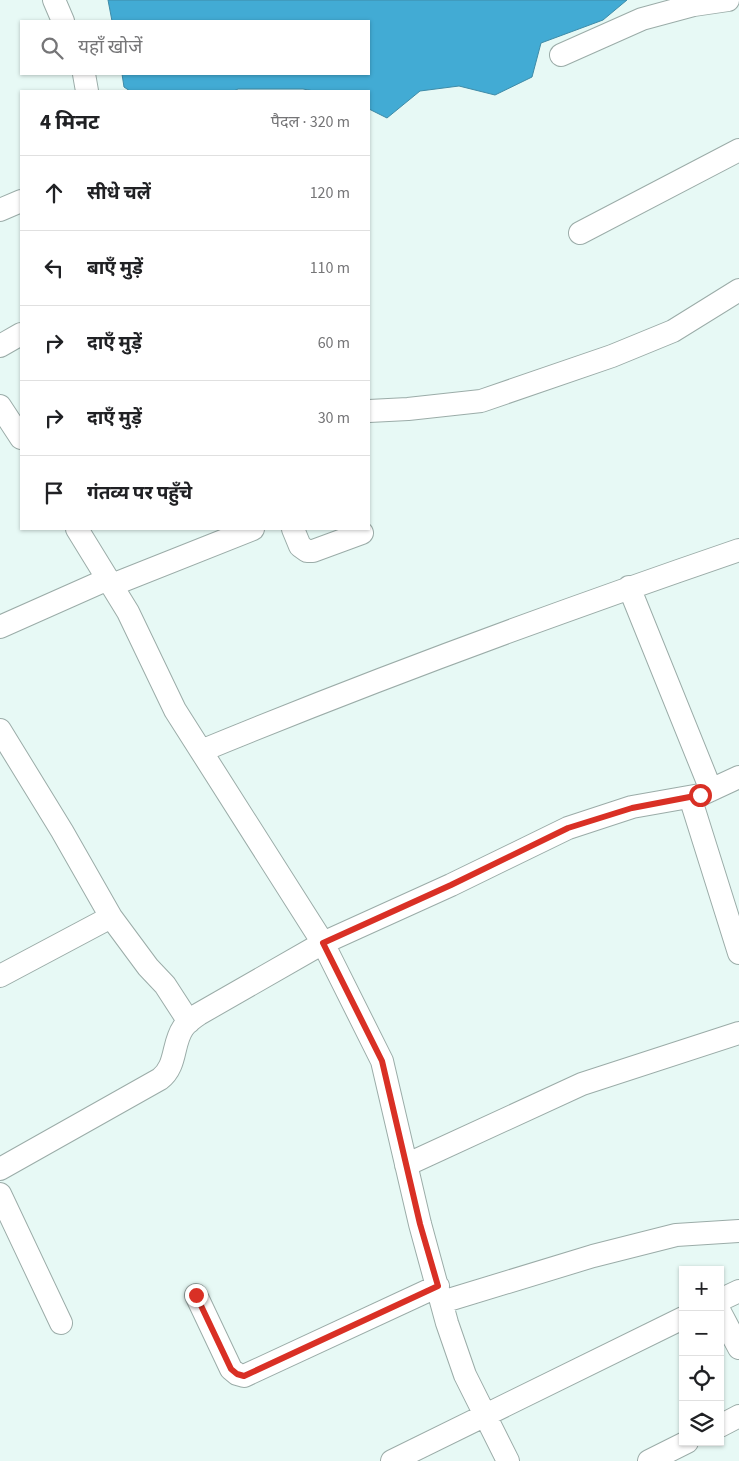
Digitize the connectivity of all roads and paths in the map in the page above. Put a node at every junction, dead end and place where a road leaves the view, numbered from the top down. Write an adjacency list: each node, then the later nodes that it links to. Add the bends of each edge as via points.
1 (54, 0): 3 (street)
2 (728, 0): 4 (street, via 642,19)
3 (63, 20)
4 (562, 55)
5 (84, 75): 6 (street)
6 (87, 90)
7 (739, 150): 10 (street)
8 (20, 201): 9 (street)
9 (0, 210)
10 (580, 233)
11 (739, 290): 15 (street, via 674,331 481,401)
12 (20, 335): 13 (street)
13 (0, 346)
14 (0, 406): 16 (street)
15 (370, 411)
16 (20, 436)
17 (78, 530): 22 (street)
18 (250, 530): 22 (street)
19 (293, 530): 20 (street, via 300,546 307,551)
20 (362, 532)
21 (739, 550): 23 (street)
22 (110, 582): 24 (street); 26 (street, via 175,710)
23 (629, 587): 26 (street, via 322,701); 28 (street)
24 (0, 627)
25 (0, 730): 30 (street)
26 (200, 751): 31 (street)
27 (739, 778): 28 (street)
28 (711, 790): 29 (street)
29 (690, 797): 31 (street, via 632,808 568,828); 32 (street)
30 (111, 917): 33 (street); 34 (street, via 165,985)
31 (323, 943): 34 (street); 36 (street, via 382,1061)
32 (739, 952)
33 (0, 976)
34 (189, 1022): 37 (street, via 182,1029 166,1075)
35 (739, 1033): 36 (street, via 582,1084)
36 (406, 1165): 41 (street)
37 (0, 1169)
38 (0, 1194): 46 (street)
39 (739, 1231): 41 (street, via 666,1238)
40 (739, 1291): 43 (street)
41 (440, 1294): 42 (street, via 244,1376 231,1369); 48 (street, via 465,1375)
42 (196, 1295)
43 (724, 1298)
44 (679, 1320): 48 (street)
45 (724, 1320): 47 (street)
46 (61, 1323)
47 (739, 1348)
48 (485, 1416): 52 (street); 53 (street)
49 (739, 1416): 50 (street)
50 (724, 1424)
51 (679, 1446): 54 (street)
52 (392, 1461)
53 (508, 1461)
54 (649, 1461)

